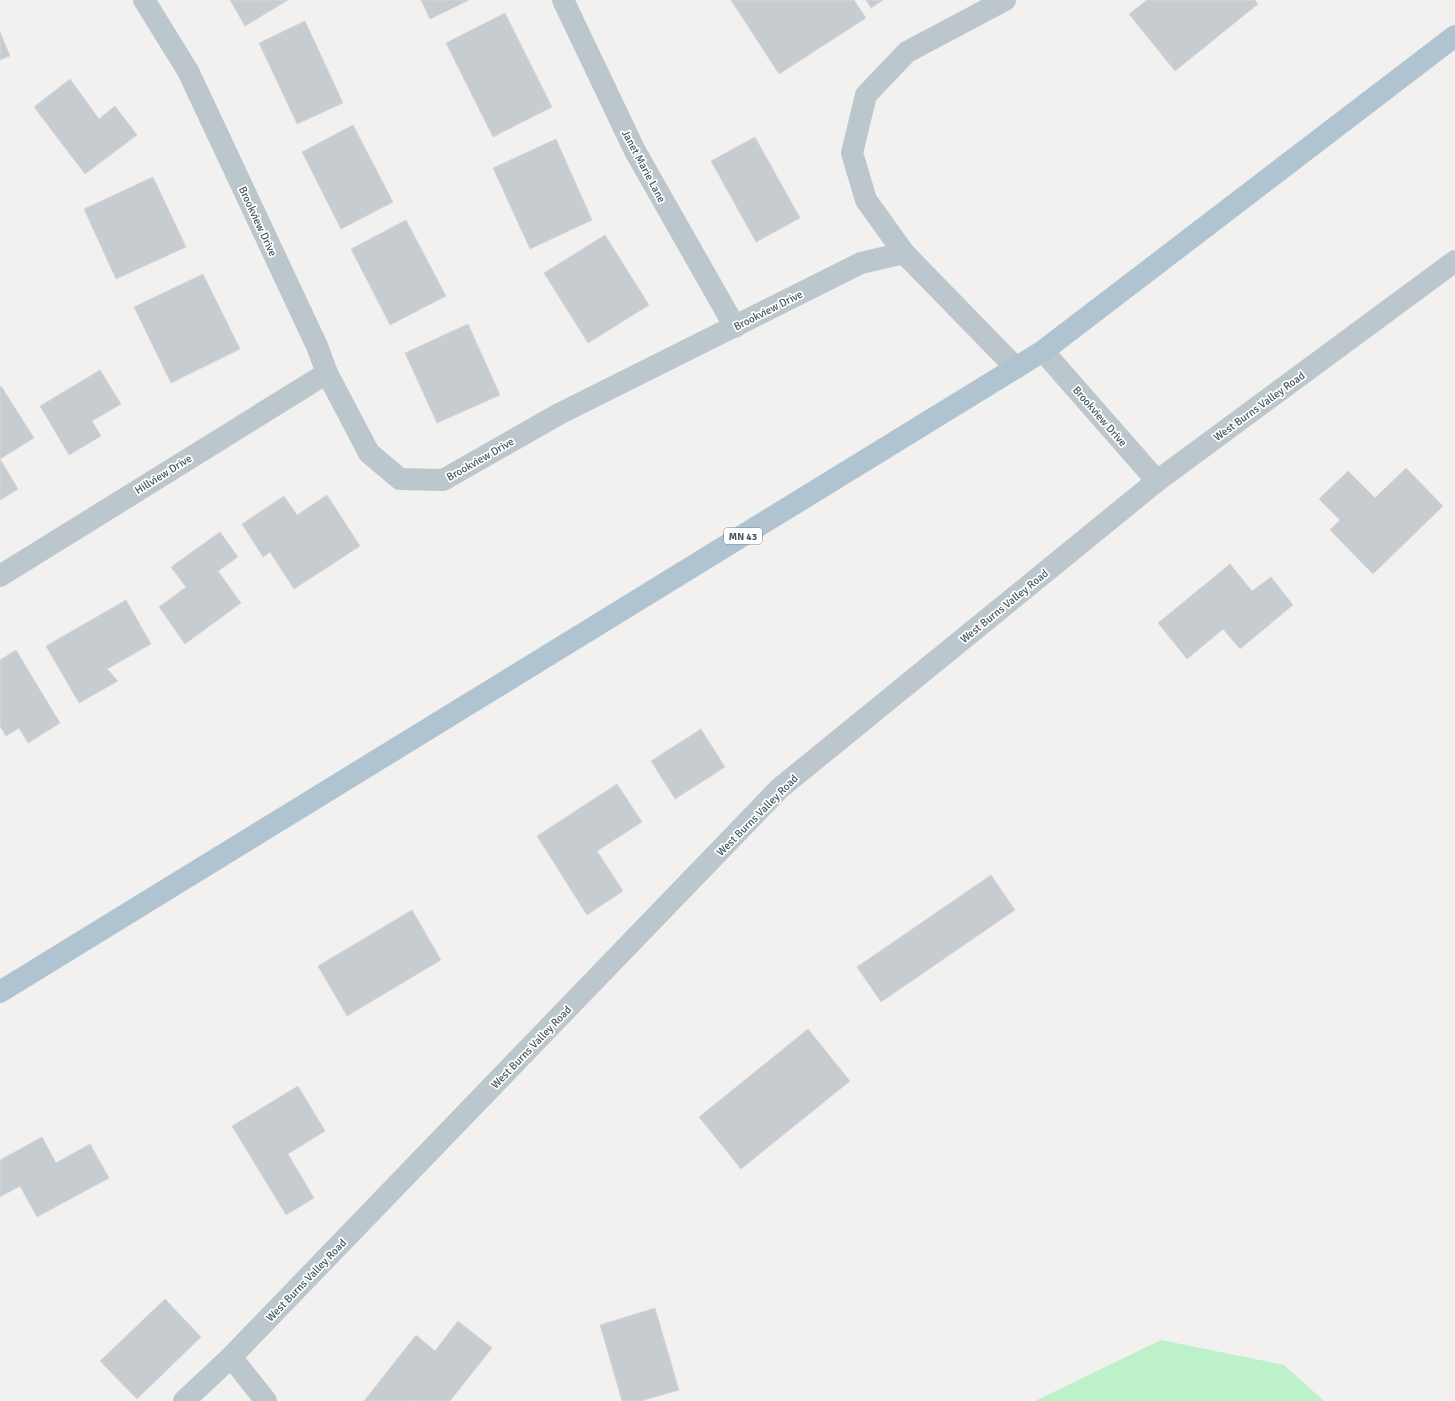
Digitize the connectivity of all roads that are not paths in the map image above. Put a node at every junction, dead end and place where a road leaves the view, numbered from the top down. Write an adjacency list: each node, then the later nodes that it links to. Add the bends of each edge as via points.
1 (144, 0): 10 (street, Brookview Drive, via 188,71 317,346)
2 (563, 0): 7 (street, Janet Marie Lane, via 635,151)
3 (1005, 0): 5 (street, via 907,52 866,96 852,153 866,200)
4 (1455, 36): 8 (main road, MN 43)
5 (904, 253): 7 (street, Brookview Drive, via 861,263); 9 (street)
6 (1455, 261): 11 (street, West Burns Valley Road)
7 (735, 327): 10 (street, Brookview Drive, via 559,414 443,480 400,479 369,453)
8 (1044, 351): 9 (main road, MN 43); 11 (street, Brookview Drive)
9 (1016, 368): 13 (main road, MN 43)
10 (327, 373): 12 (street, Hillview Drive)
11 (1157, 481): 14 (street, West Burns Valley Road, via 780,788)
12 (0, 576)
13 (0, 992)
14 (231, 1357): 15 (street, West Burns Valley Road); 16 (street)
15 (184, 1401)
16 (266, 1401)

